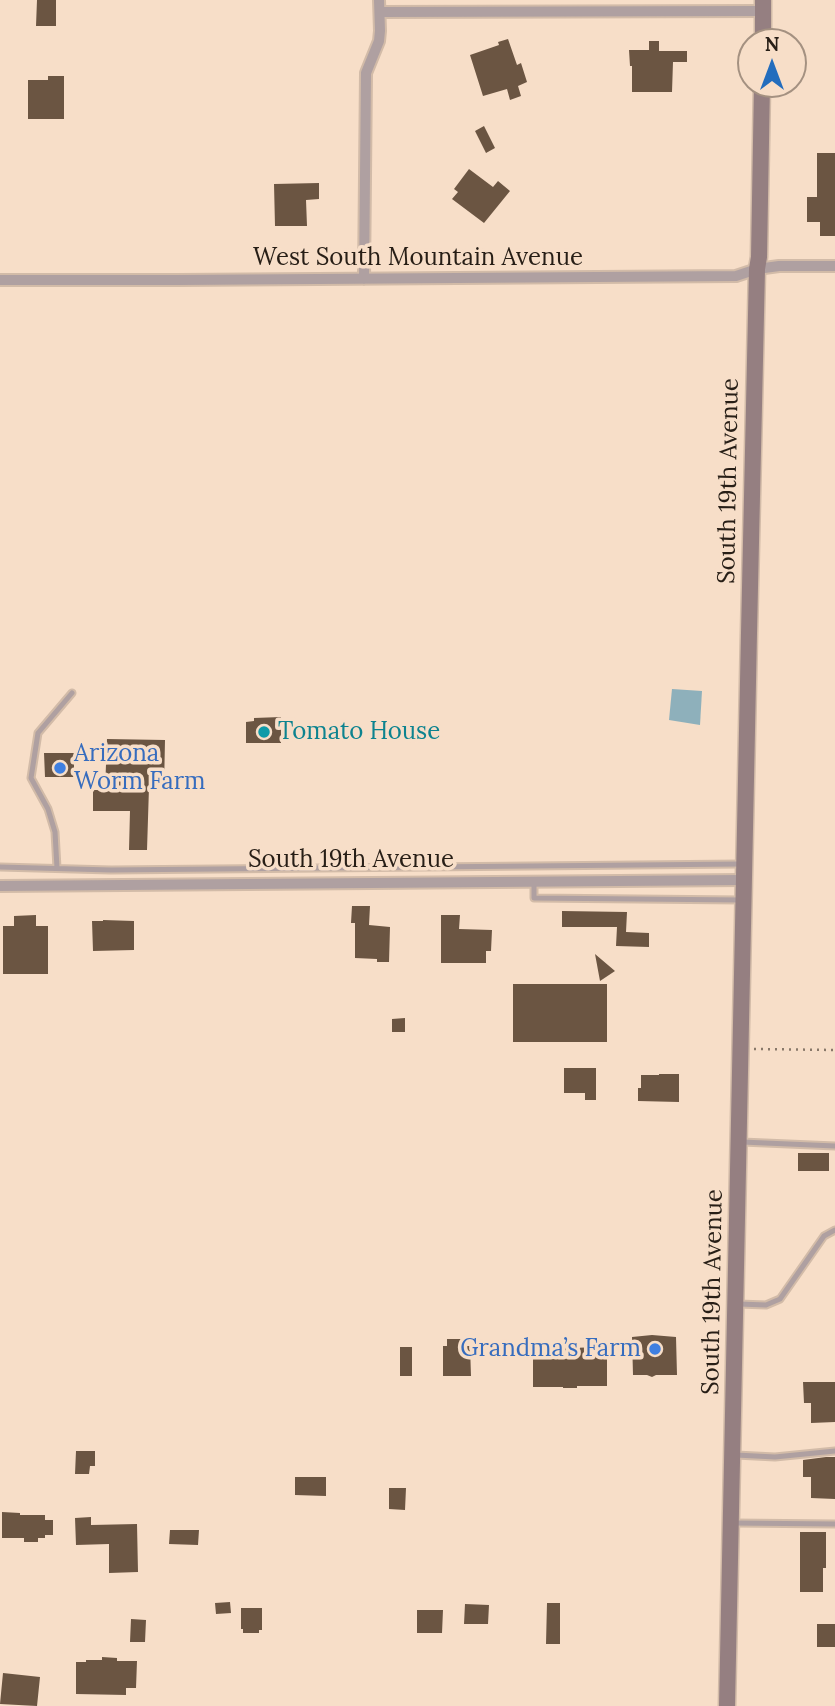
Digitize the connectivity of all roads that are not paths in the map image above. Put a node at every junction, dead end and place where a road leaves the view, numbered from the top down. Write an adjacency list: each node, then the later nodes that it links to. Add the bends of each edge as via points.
1 (379, 6): 2 (street); 7 (street, via 379,41 366,73)
2 (763, 6): 3 (main road)
3 (763, 28)
4 (762, 98): 6 (main road, South 19th Avenue)
5 (835, 266): 6 (street, West South Mountain Avenue)
6 (757, 269): 7 (street, West South Mountain Avenue, via 736,276); 12 (main road, South 19th Avenue)
7 (364, 279): 8 (street, West South Mountain Avenue)
8 (0, 280)
9 (72, 693): 11 (lane, via 38,733 31,778 55,832)
10 (0, 867): 11 (lane)
11 (57, 868): 12 (lane)
12 (744, 872): 13 (street, South 19th Avenue); 15 (main road, South 19th Avenue)
13 (534, 881): 14 (street, South 19th Avenue); 15 (lane, via 534,898)
14 (0, 886)
15 (743, 900): 16 (main road, South 19th Avenue)
16 (739, 1141): 17 (lane); 19 (main road, South 19th Avenue)
17 (835, 1146)
18 (835, 1230): 19 (lane, via 824,1236 780,1298 766,1305)
19 (735, 1304): 21 (main road, South 19th Avenue)
20 (835, 1451): 21 (lane, via 775,1457)
21 (733, 1455): 22 (main road, South 19th Avenue)
22 (731, 1523): 23 (lane); 24 (main road, South 19th Avenue)
23 (835, 1524)
24 (727, 1706)

